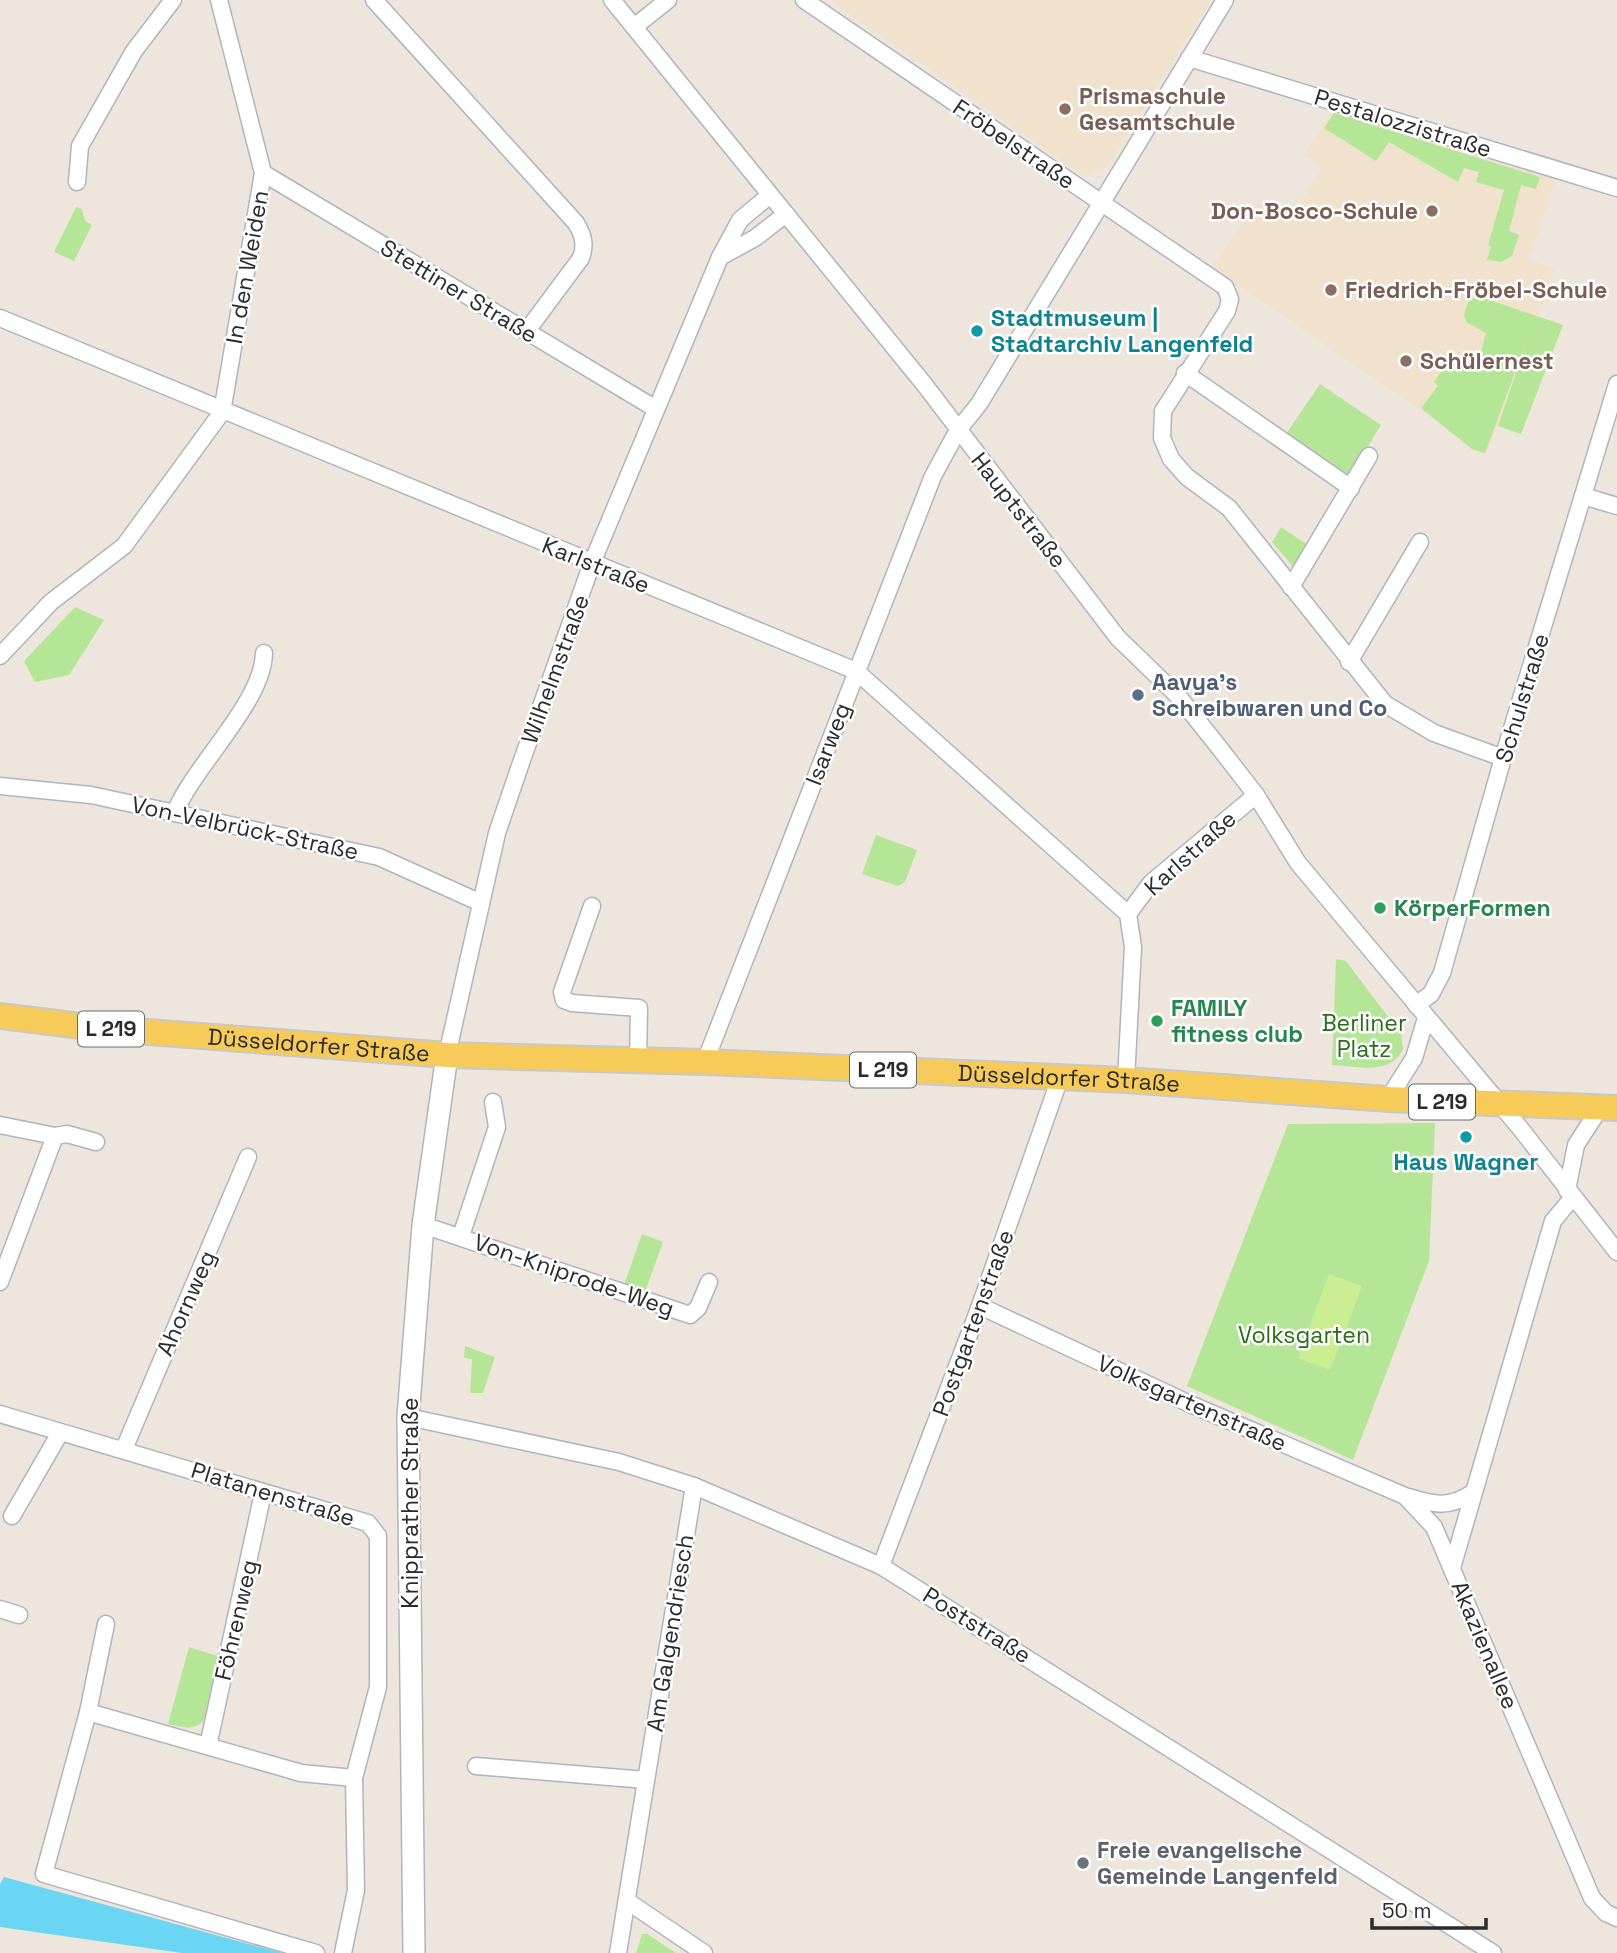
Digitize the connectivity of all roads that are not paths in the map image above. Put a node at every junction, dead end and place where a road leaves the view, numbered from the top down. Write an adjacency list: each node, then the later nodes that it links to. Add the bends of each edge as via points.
1 (173, 0): 11 (street, via 134,51 80,146)
2 (219, 0): 10 (street, In den Weiden)
3 (374, 0): 18 (street, via 582,234 585,248 581,258)
4 (612, 0): 8 (street, Hauptstraße)
5 (667, 0): 8 (street)
6 (804, 0): 14 (street, Fröbelstraße)
7 (1225, 0): 9 (street, Isarweg)
8 (634, 27): 13 (street, Hauptstraße)
9 (1189, 58): 12 (street, Pestalozzistraße); 14 (street, Isarweg)
10 (263, 173): 18 (street, Stettiner Straße); 22 (street, In den Weiden)
11 (77, 182)
12 (1617, 188)
13 (770, 195): 15 (street, Hauptstraße); 16 (street, Wilhelmstraße, via 740,220)
14 (1101, 203): 19 (street, Fröbelstraße, via 1225,287 1230,299 1227,311); 23 (street, Isarweg, via 979,404)
15 (786, 215): 16 (street); 23 (street, Hauptstraße)
16 (720, 257): 21 (street, Wilhelmstraße)
17 (0, 318): 22 (street, Karlstraße)
18 (526, 331): 21 (street, Stettiner Straße)
19 (1185, 373): 25 (street); 30 (street, via 1163,411 1166,449 1187,477 1223,500)
20 (1617, 384): 26 (street, Schulstraße)
21 (656, 409): 29 (street, Wilhelmstraße)
22 (222, 412): 29 (street, Karlstraße); 32 (street, via 124,545 51,602)
23 (958, 430): 34 (street, Isarweg, via 933,476); 37 (street, Hauptstraße, via 1118,638 1178,696)
24 (1369, 456): 25 (street)
25 (1350, 488): 30 (street)
26 (1583, 496): 27 (street); 35 (street, Schulstraße)
27 (1617, 506)
28 (1420, 542): 33 (street)
29 (592, 563): 34 (street, Karlstraße); 39 (street, Wilhelmstraße, via 497,833)
30 (1291, 587): 33 (street)
31 (264, 653): 38 (street, via 264,673 187,786)
32 (1, 654)
33 (1349, 662): 35 (street, via 1395,712 1434,733)
34 (856, 671): 41 (street, Karlstraße); 46 (street, Isarweg)
35 (1503, 758): 42 (street, Schulstraße, via 1442,973)
36 (0, 786): 38 (street, Von-Velbrück-Straße, via 91,795)
37 (1256, 795): 41 (street, Karlstraße, via 1151,883); 42 (street, Hauptstraße, via 1298,863)
38 (175, 812): 39 (street, Von-Velbrück-Straße, via 379,857)
39 (481, 903): 44 (street, Wilhelmstraße)
40 (592, 906): 45 (street, via 562,992 564,1000 639,1008)
41 (1128, 914): 48 (street, Karlstraße, via 1133,947)
42 (1421, 1012): 49 (street, via 1414,1058); 51 (street, Hauptstraße)
43 (0, 1016): 44 (main road, Düsseldorfer Straße / L 219, via 97,1028)
44 (447, 1055): 45 (main road, Düsseldorfer Straße / L 219); 58 (main road, Knipprather Straße)
45 (638, 1060): 46 (main road, Düsseldorfer Straße / L 219)
46 (705, 1062): 47 (main road, Düsseldorfer Straße / L 219)
47 (1060, 1078): 48 (main road, Düsseldorfer Straße / L 219); 63 (street, Postgartenstraße)
48 (1126, 1080): 49 (main road, Düsseldorfer Straße / L 219)
49 (1388, 1099): 51 (main road, Düsseldorfer Straße / L 219)
50 (493, 1102): 59 (street, Von-Kniprode-Weg, via 497,1127)
51 (1497, 1103): 52 (main road, L 219); 57 (street, Hauptstraße)
52 (1609, 1108): 57 (street, via 1576,1145)
53 (0, 1125): 54 (street)
54 (55, 1136): 55 (street, via 67,1134); 61 (street)
55 (96, 1142)
56 (248, 1157): 67 (street, Ahornweg)
57 (1570, 1194): 60 (street, Hauptstraße); 70 (street, Akazienallee, via 1553,1221)
58 (422, 1225): 59 (street, Von-Kniprode-Weg); 65 (main road, Knipprather Straße)
59 (461, 1236): 62 (street, Von-Kniprode-Weg, via 690,1315)
60 (1617, 1252)
61 (0, 1282)
62 (709, 1282)
63 (980, 1306): 71 (street, Volksgartenstraße, via 1190,1405); 73 (street, Postgartenstraße)
64 (0, 1414): 66 (street, Platanenstraße)
65 (408, 1417): 68 (street, Poststraße, via 619,1462); 87 (main road, Knipprather Straße)
66 (60, 1433): 67 (street, Platanenstraße); 72 (street)
67 (124, 1449): 69 (street, Platanenstraße)
68 (694, 1486): 73 (street, Poststraße); 82 (street, Am Galgendriesch)
69 (263, 1493): 79 (street, Föhrenweg); 81 (street, Platanenstraße, via 368,1523 378,1536 378,1687)
70 (1472, 1493): 71 (street, Volksgartenstraße, via 1457,1503 1434,1505); 74 (street, Akazienallee)
71 (1405, 1496): 74 (street, Volksgartenstraße, via 1434,1527)
72 (12, 1516)
73 (881, 1566): 90 (street, Poststraße)
74 (1452, 1568): 84 (street, Akazienallee, via 1592,1898)
75 (0, 1609): 76 (street)
76 (19, 1615)
77 (107, 1623): 78 (street)
78 (88, 1712): 79 (street); 85 (street, via 44,1874)
79 (208, 1746): 81 (street, via 301,1773)
80 (476, 1766): 82 (street)
81 (354, 1778): 86 (street, Platanenstraße, via 356,1890)
82 (646, 1780): 83 (street, Am Galgendriesch)
83 (627, 1901): 88 (street, Am Galgendriesch); 89 (street)
84 (1617, 1918)
85 (316, 1953)
86 (343, 1953)
87 (414, 1953)
88 (618, 1953)
89 (704, 1953)
90 (1493, 1953)

